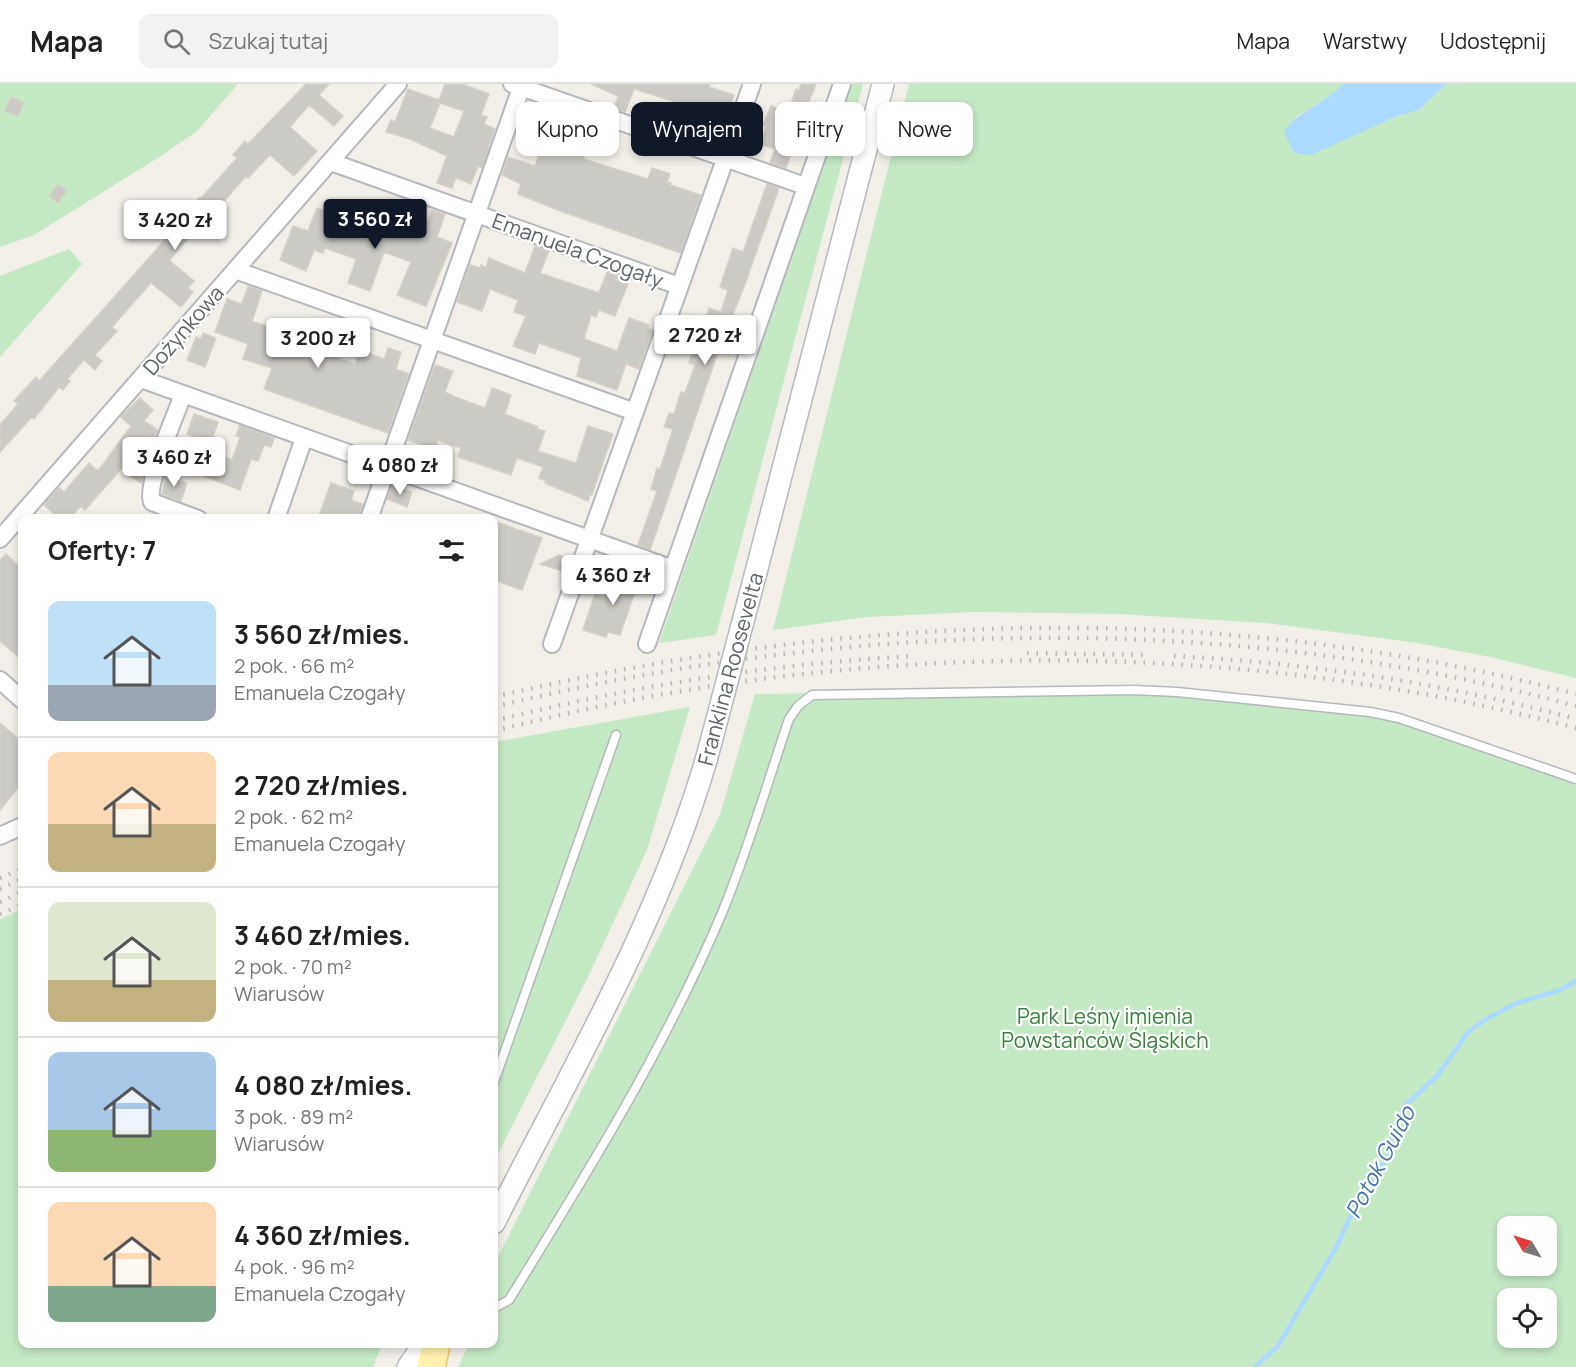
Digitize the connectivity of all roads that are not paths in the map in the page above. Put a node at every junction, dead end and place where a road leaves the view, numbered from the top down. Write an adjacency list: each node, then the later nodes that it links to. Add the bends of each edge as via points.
1 (398, 84): 7 (street, Dożynkowa)
2 (752, 84): 6 (street, Emanuela Czogały)
3 (842, 84): 8 (street)
4 (883, 84): 35 (street, Franklina Roosevelta, bridge, via 696,794 665,879 634,947)
5 (516, 86): 6 (street, Emanuela Czogały); 9 (street, Emanuela Czogały)
6 (725, 158): 8 (street, Emanuela Czogały); 11 (street, Emanuela Czogały)
7 (331, 162): 9 (street, Emanuela Czogały); 10 (street, Dożynkowa)
8 (806, 186): 25 (street)
9 (477, 213): 11 (street, Emanuela Czogały); 12 (street, Emanuela Czogały)
10 (235, 270): 12 (street); 13 (street, Dożynkowa)
11 (680, 286): 15 (street, Emanuela Czogały)
12 (433, 340): 15 (street); 17 (street, Emanuela Czogały)
13 (141, 378): 14 (street); 18 (street, Dożynkowa)
14 (183, 395): 16 (street); 19 (street, via 149,495 152,502)
15 (635, 412): 23 (street, Emanuela Czogały)
16 (304, 438): 17 (street); 20 (street)
17 (387, 468): 21 (street, Emanuela Czogały); 23 (street)
18 (28, 514)
19 (184, 514)
20 (278, 514)
21 (371, 514)
22 (18, 526): 24 (street, Dożynkowa)
23 (590, 538): 25 (street); 26 (street, Emanuela Czogały)
24 (0, 539)
25 (674, 569): 27 (street)
26 (552, 644)
27 (647, 644)
28 (0, 680): 29 (street)
29 (18, 696)
30 (616, 735): 34 (lane)
31 (1576, 779): 36 (lane, via 1399,718 1370,712 1134,690 812,695 789,719 722,913 650,1061 509,1300)
32 (18, 828): 33 (street)
33 (0, 836)
34 (498, 1071)
35 (498, 1215)
36 (498, 1306)
37 (431, 1354): 38 (street)
38 (408, 1367)

